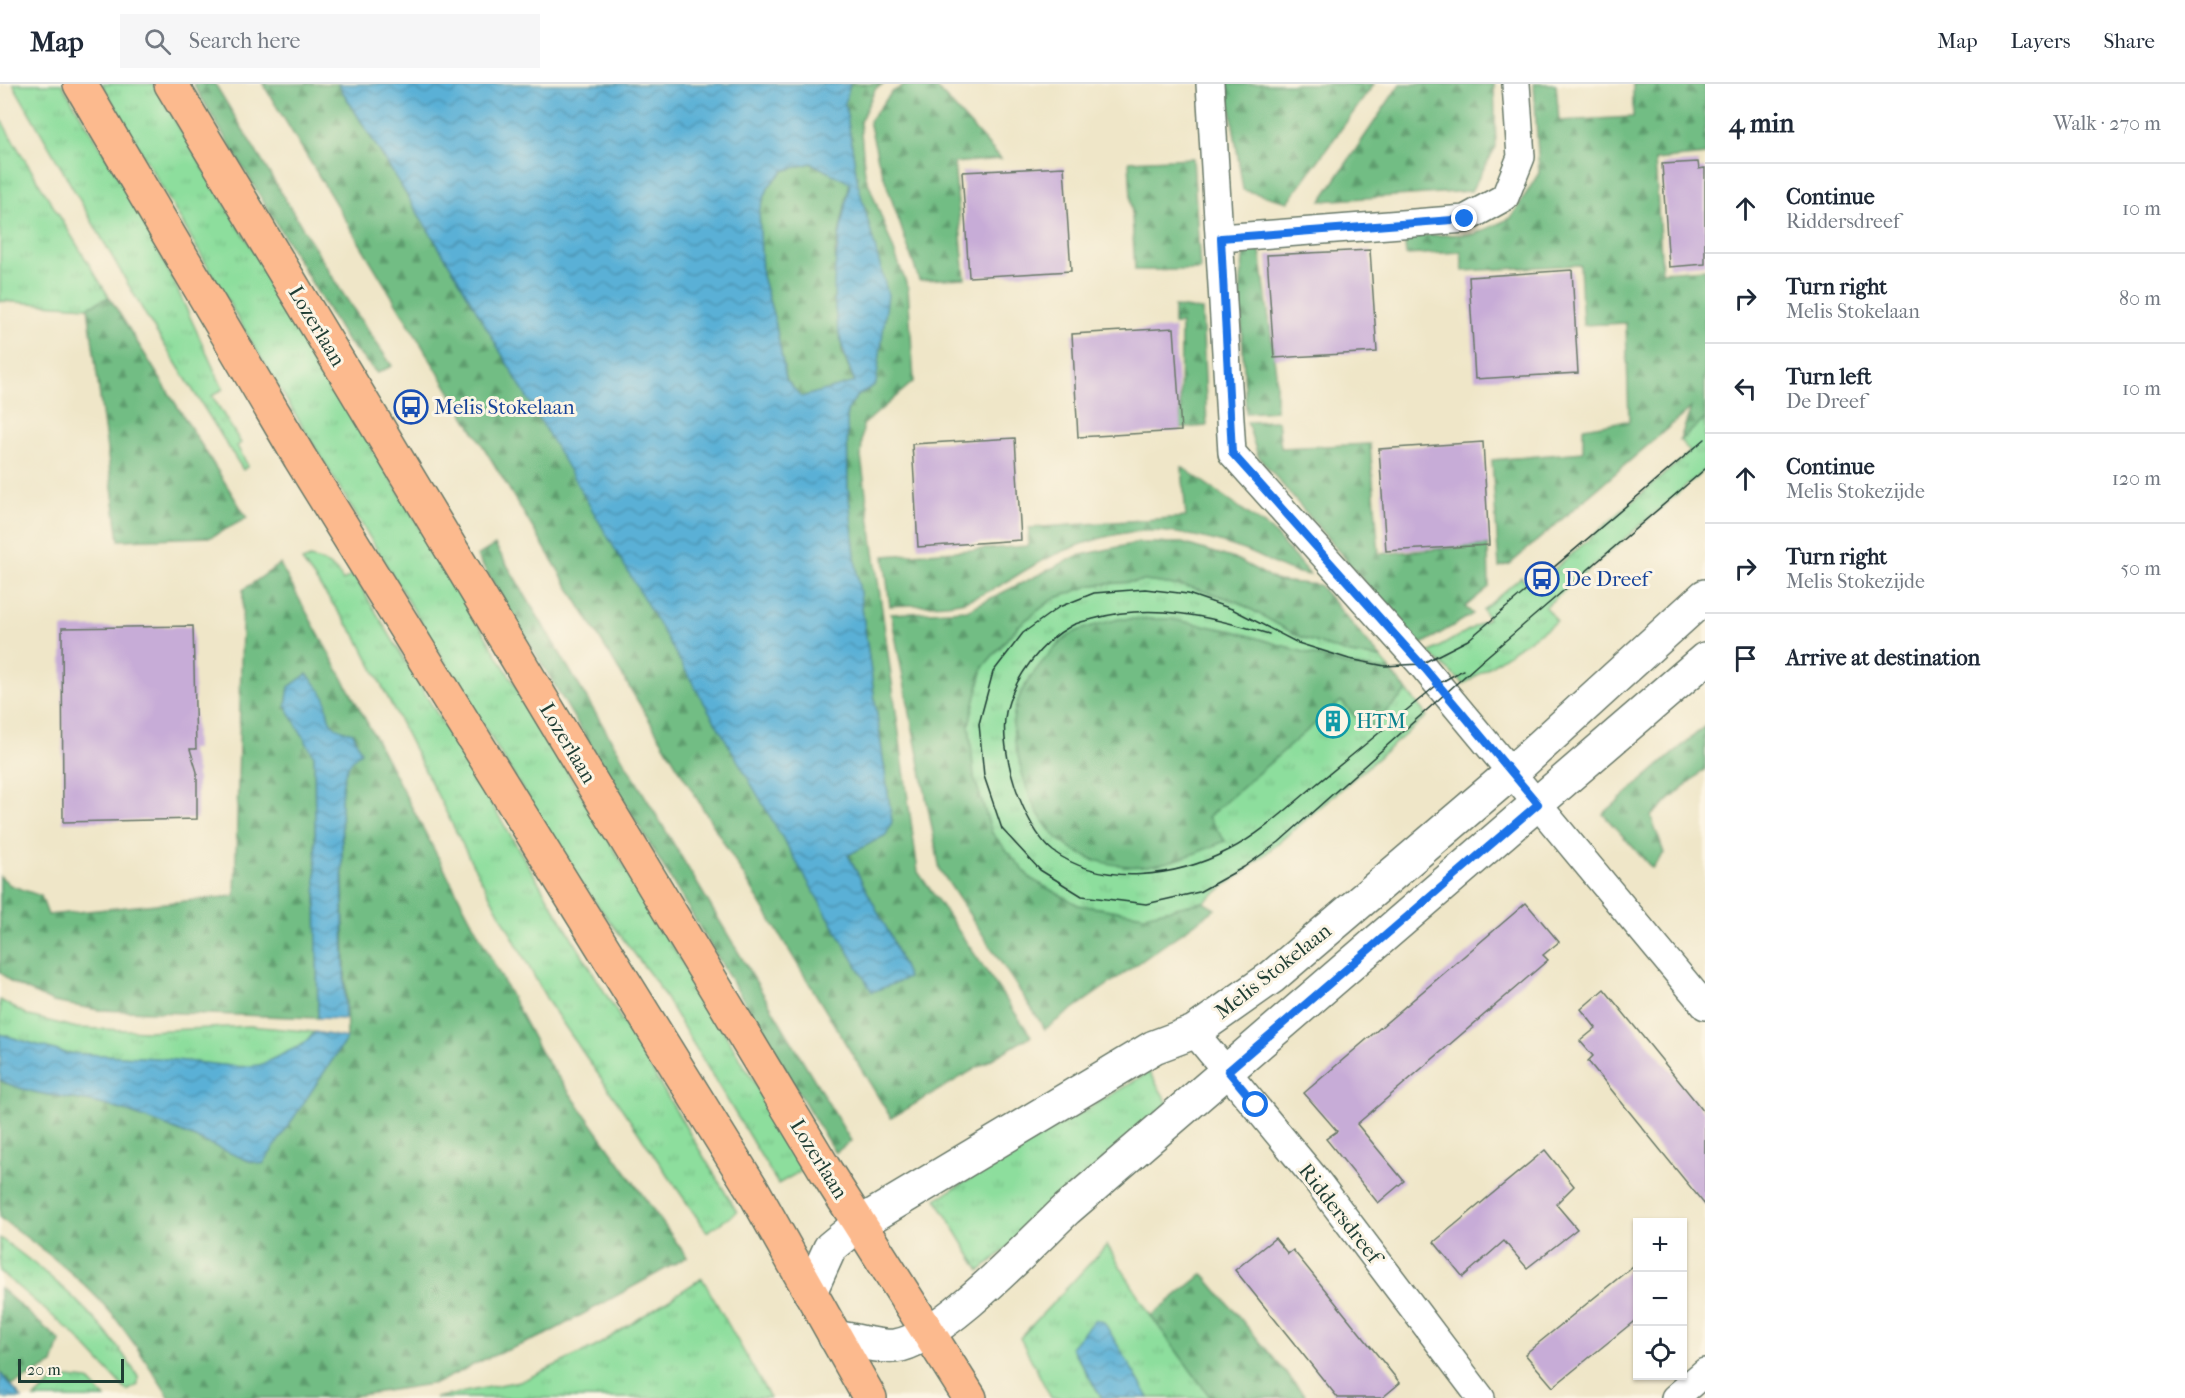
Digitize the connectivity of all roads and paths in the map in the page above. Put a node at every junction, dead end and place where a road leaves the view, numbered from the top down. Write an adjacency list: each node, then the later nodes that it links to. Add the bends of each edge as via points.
1 (80, 84): 14 (main road, via 293,448 754,1192)
2 (171, 84): 13 (main road, Lozerlaan)
3 (1209, 84): 5 (street)
4 (1516, 84): 5 (street, via 1521,156 1505,196 1465,219)
5 (1221, 238): 8 (street, via 1232,453 1421,664)
6 (1705, 596): 8 (street, Melis Stokelaan)
7 (1705, 659): 9 (street, Melis Stokelaan)
8 (1511, 773): 9 (street); 11 (street, Melis Stokelaan, via 1272,977)
9 (1538, 804): 10 (street); 12 (street, Melis Stokelaan)
10 (1705, 1006)
11 (1194, 1032): 12 (street, Riddersdreef); 13 (street, Melis Stokelaan, via 1154,1047)
12 (1228, 1071): 15 (street, Melis Stokelaan, via 1067,1209 973,1299); 20 (street, Riddersdreef, via 1314,1177)
13 (859, 1224): 14 (street, Melis Stokelaan, via 830,1248); 15 (main road, Lozerlaan)
14 (810, 1292): 16 (main road)
15 (928, 1332): 16 (street, Melis Stokelaan, via 895,1346); 19 (main road, Lozerlaan)
16 (835, 1337): 18 (main road)
17 (1705, 1372): 21 (street)
18 (870, 1398)
19 (970, 1398)
20 (1481, 1398)
21 (1675, 1398)

